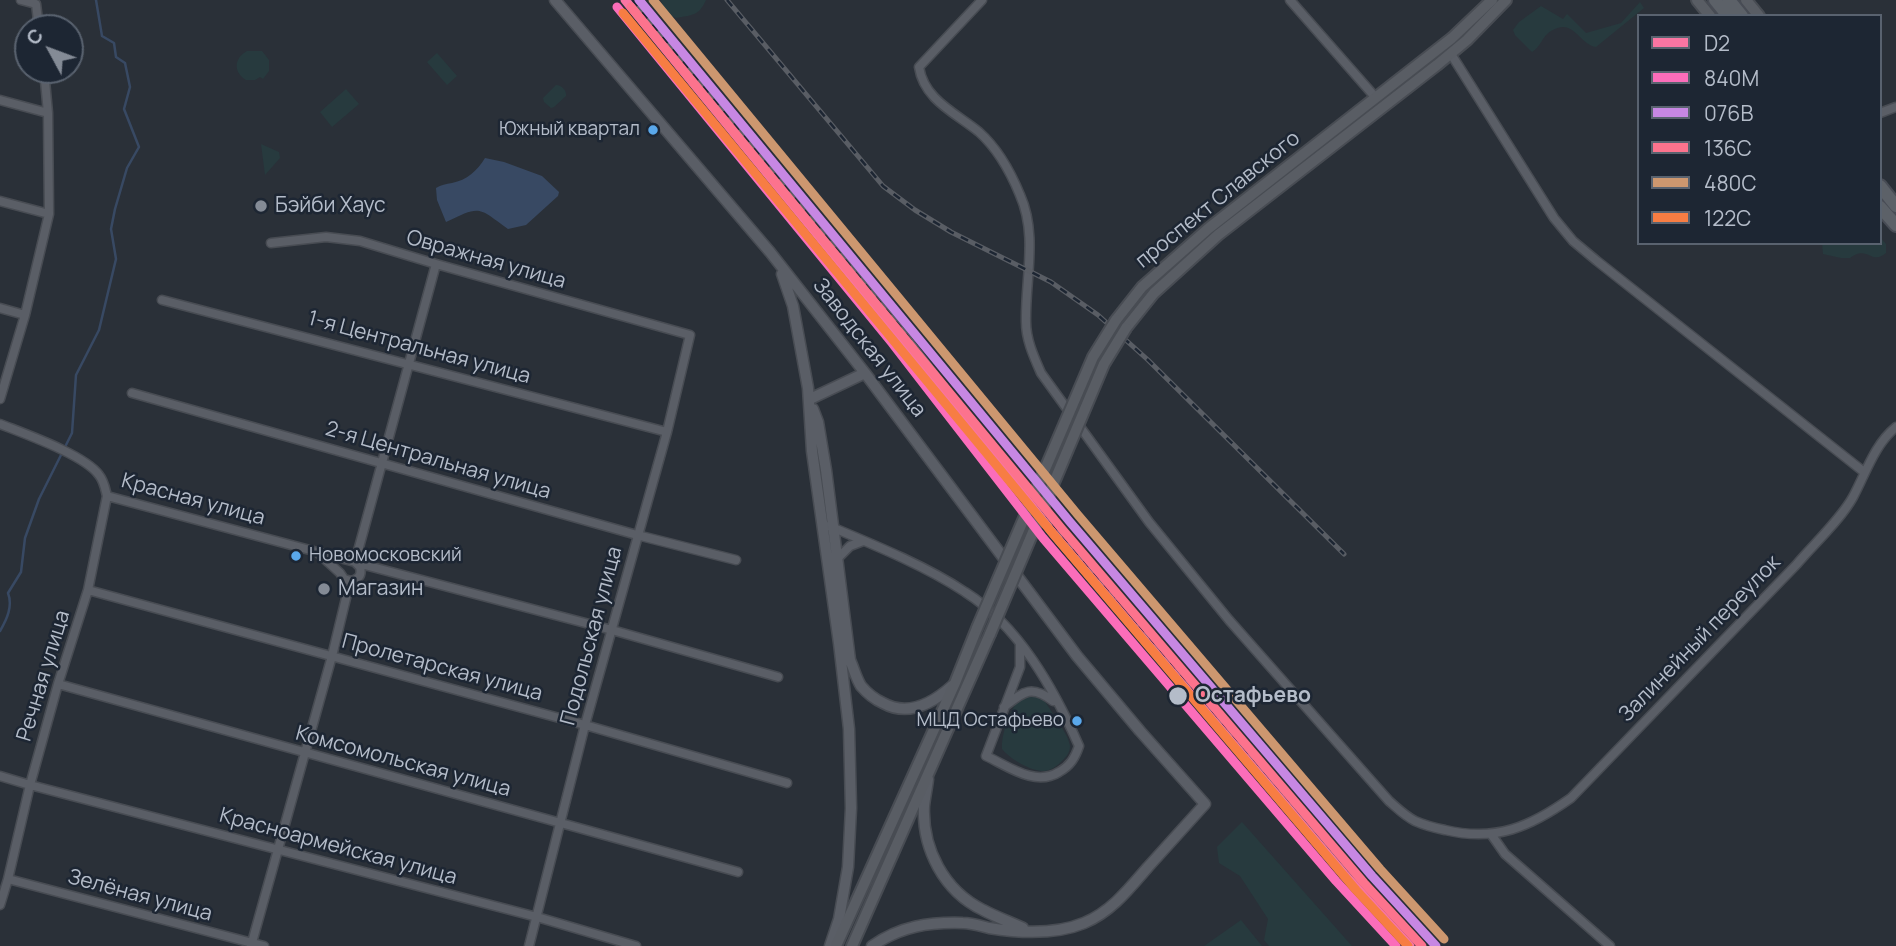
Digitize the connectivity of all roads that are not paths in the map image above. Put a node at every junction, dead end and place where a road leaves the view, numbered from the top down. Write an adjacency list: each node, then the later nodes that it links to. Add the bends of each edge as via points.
1 (21, 0): 10 (street, via 36,4)
2 (555, 0): 26 (street, Заводская улица)
3 (982, 0): 70 (street, Залинейный переулок, via 919,67 929,92 980,133 1022,197 1031,258 1026,324 1041,373 1149,522 1389,801 1413,820 1432,827)
4 (1290, 0): 16 (street)
5 (1492, 0): 16 (main road, проспект Славского)
6 (1506, 0): 14 (main road, проспект Славского)
7 (1697, 0): 11 (main road)
8 (1729, 0): 12 (main road)
9 (1746, 0): 13 (main road)
10 (37, 14)
11 (1708, 14)
12 (1740, 14)
13 (1757, 14)
14 (1451, 54): 41 (street, via 1534,188 1573,241); 65 (main road, проспект Славского, bridge, via 1218,236 1154,293 1126,328 1104,364)
15 (45, 84): 18 (street)
16 (1376, 98): 59 (main road, проспект Славского, bridge, via 1209,228 1142,287 1116,320 1093,357)
17 (0, 100): 18 (street)
18 (48, 113): 23 (street)
19 (1882, 188): 21 (main road)
20 (0, 201): 23 (street)
21 (1896, 206)
22 (1882, 209): 24 (main road)
23 (49, 214): 30 (street)
24 (1896, 225)
25 (271, 243): 27 (street, Овражная улица, via 345,238)
26 (770, 252): 33 (street, Заводская улица); 36 (street, via 790,294)
27 (436, 264): 31 (street, Овражная улица); 32 (street)
28 (162, 300): 32 (street, 1-я Центральная улица)
29 (0, 308): 30 (street)
30 (25, 315): 35 (street)
31 (690, 335): 39 (street, Подольская улица)
32 (410, 364): 39 (street, 1-я Центральная улица); 40 (street)
33 (865, 373): 36 (street); 76 (street, Заводская улица, via 1045,615 1205,804 1101,914 1072,927)
34 (132, 393): 40 (street, 2-я Центральная улица)
35 (0, 399)
36 (810, 399): 43 (street); 44 (street, via 818,422)
37 (0, 424): 42 (street, Красная улица, via 82,460 100,476)
38 (1896, 427): 41 (street, Залинейный переулок, via 1886,435)
39 (667, 432): 45 (street, Подольская улица)
40 (383, 463): 45 (street, 2-я Центральная улица); 50 (street)
41 (1864, 472): 70 (street, Залинейный переулок, via 1853,498 1797,564 1571,798 1521,827)
42 (107, 496): 47 (street, Красная улица); 53 (street, Речная улица)
43 (822, 523): 44 (street); 81 (street, via 849,729 851,808 848,867)
44 (832, 528): 46 (street); 49 (street)
45 (637, 535): 48 (street, 2-я Центральная улица); 55 (street, Подольская улица)
46 (863, 541): 49 (street); 56 (street, via 965,591)
47 (318, 553): 50 (street, Красная улица); 51 (street, Красная улица)
48 (736, 560)
49 (836, 560): 59 (street, via 850,660 867,692 890,707 906,709 940,698)
50 (356, 564): 51 (street, via 348,561 342,565); 52 (street, via 360,575); 55 (street, Красная улица)
51 (342, 576): 52 (street); 54 (street)
52 (355, 580): 54 (street)
53 (88, 590): 57 (street, Пролетарская улица); 60 (street, Речная улица)
54 (348, 590): 57 (street)
55 (612, 630): 58 (street, Красная улица); 63 (street, Подольская улица)
56 (1020, 644): 61 (street); 62 (street, via 1020,667)
57 (332, 656): 63 (street, Пролетарская улица); 64 (street)
58 (778, 677)
59 (955, 683): 82 (main road, проспект Славского)
60 (58, 684): 64 (street, Комсомольская улица); 68 (street, Речная улица)
61 (1058, 705): 62 (street, via 1033,690); 62 (street, via 1079,746 1068,767 1045,779 986,756)
62 (1004, 708)
63 (585, 725): 67 (street, Пролетарская улица); 69 (street, Подольская улица)
64 (305, 753): 69 (street, Комсомольская улица); 71 (street)
65 (930, 769): 76 (street, via 925,830 946,879 981,910); 83 (main road, проспект Славского)
66 (0, 776): 68 (street, Красноармейская улица)
67 (787, 783)
68 (30, 785): 71 (street, Красноармейская улица); 73 (street, Речная улица)
69 (560, 823): 72 (street, Комсомольская улица); 75 (street, Подольская улица)
70 (1491, 834): 85 (street, via 1504,853)
71 (279, 849): 75 (street, Красноармейская улица); 77 (street)
72 (738, 872)
73 (8, 879): 74 (street, Речная улица); 77 (street, Зелёная улица)
74 (0, 905)
75 (537, 917): 79 (street, Подольская улица); 80 (street, Красноармейская улица)
76 (1030, 931): 84 (street, via 966,923 916,925)
77 (252, 944): 78 (street, Зелёная улица)
78 (264, 946)
79 (529, 946)
80 (636, 946)
81 (830, 946)
82 (836, 946)
83 (852, 946)
84 (872, 946)
85 (1610, 946)

